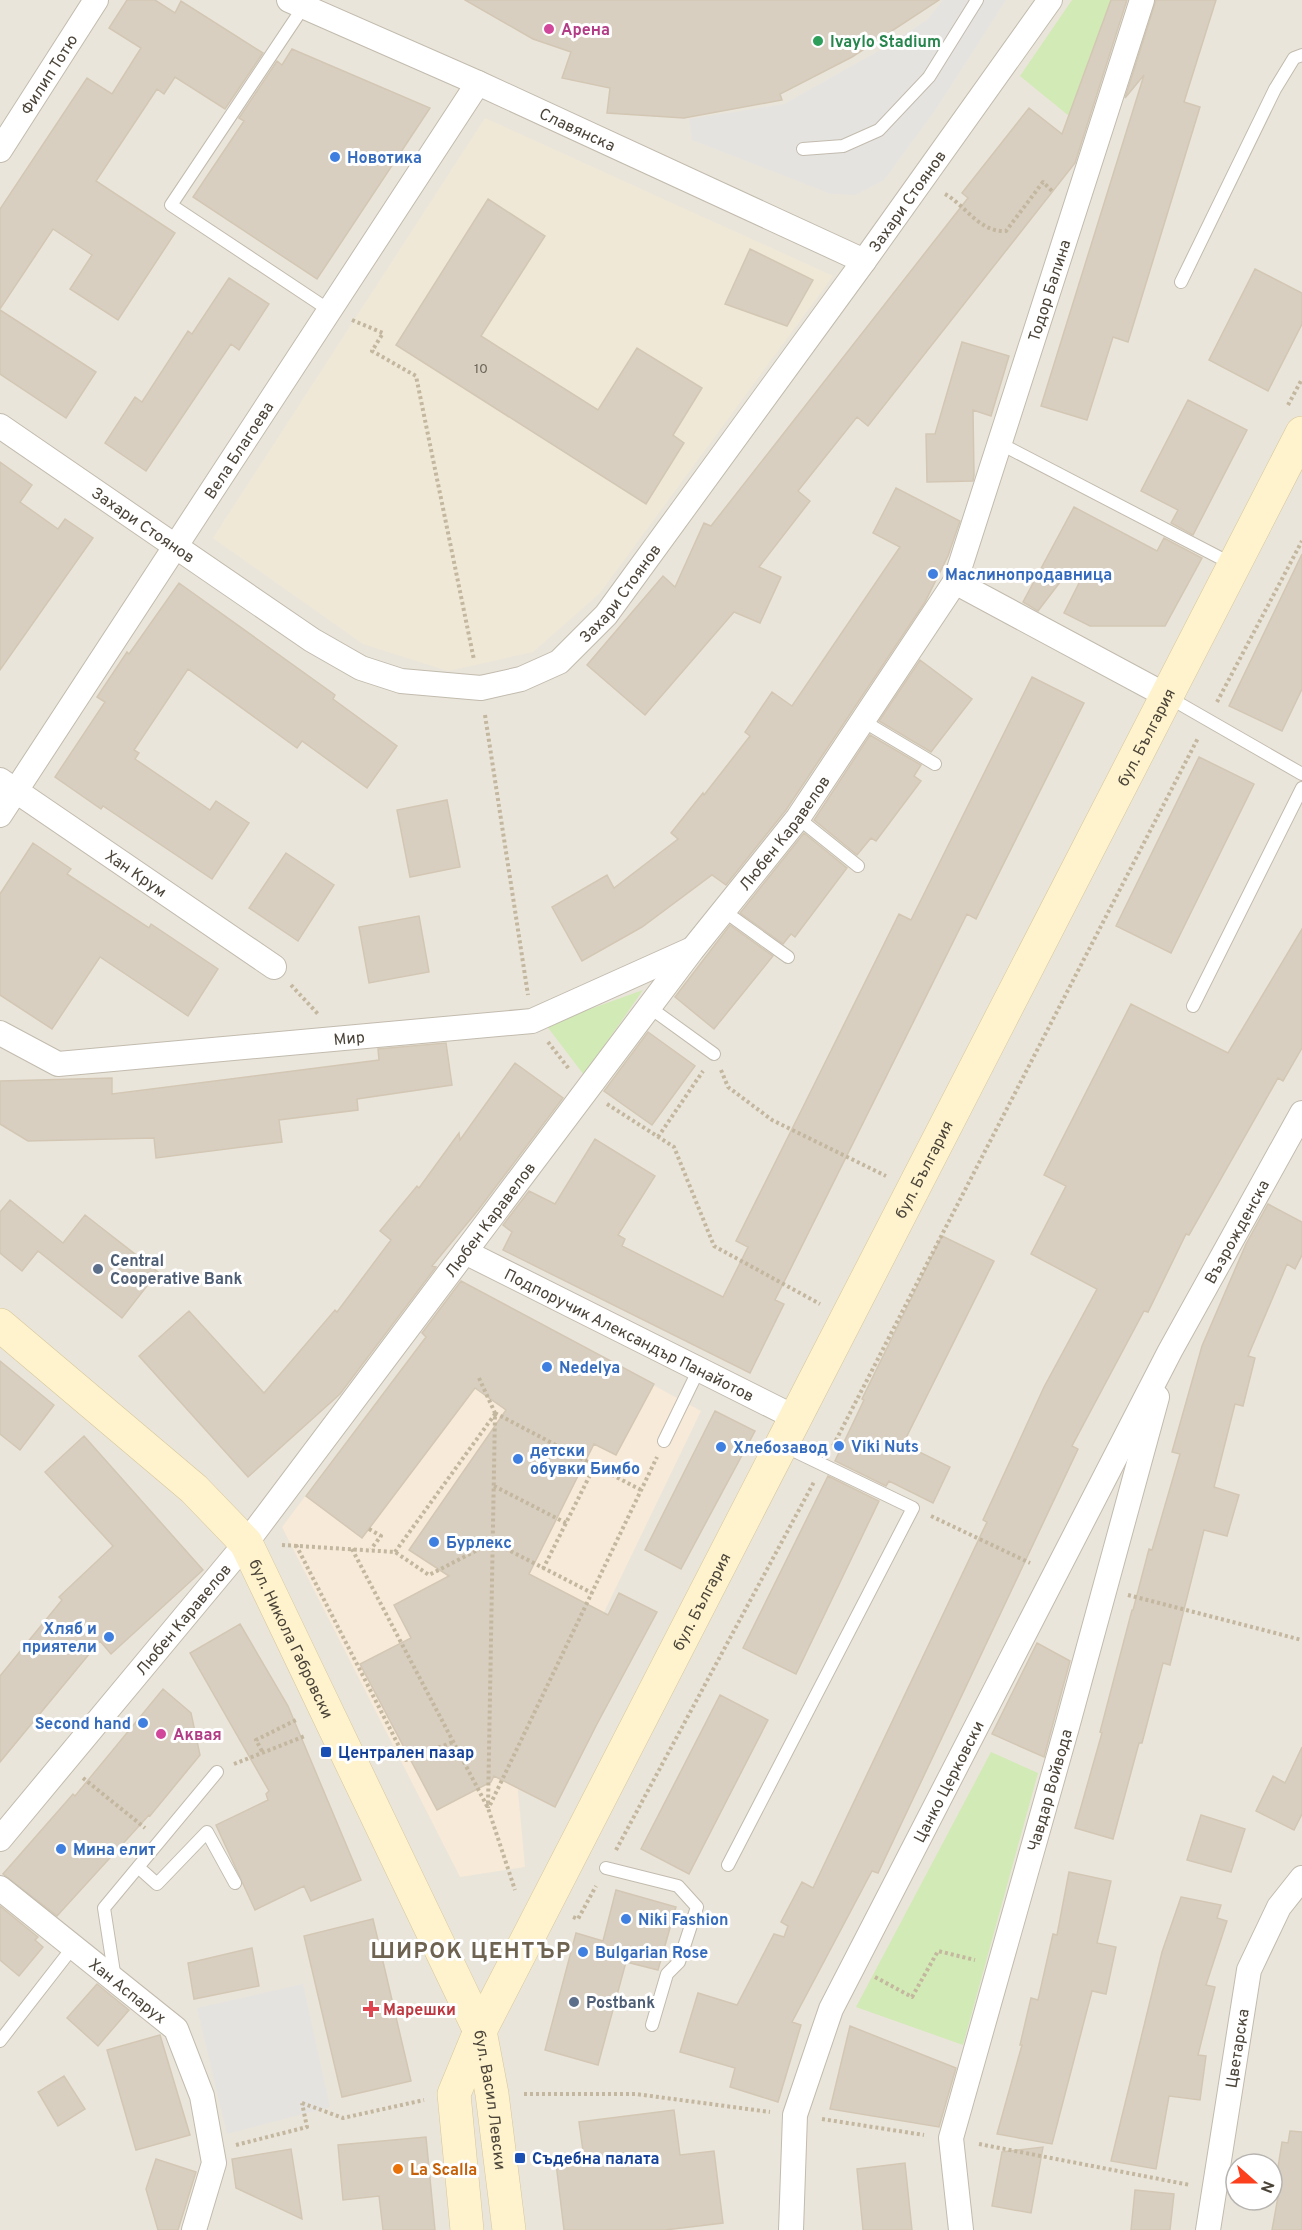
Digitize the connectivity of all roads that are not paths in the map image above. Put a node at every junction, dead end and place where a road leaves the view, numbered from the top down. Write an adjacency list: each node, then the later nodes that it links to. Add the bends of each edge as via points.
1 (96, 0): 9 (street, Филип Тотю)
2 (977, 0): 8 (lane, via 929,77 879,130 843,146)
3 (1050, 0): 10 (street, Захари Стоянов)
4 (1142, 0): 15 (street, Тодор Балина)
5 (296, 3): 7 (street, Славянска); 12 (lane, via 171,205)
6 (1302, 55): 11 (lane, via 1294,58 1275,89)
7 (478, 83): 10 (street, Славянска); 12 (street, Вела Благоева)
8 (803, 149)
9 (0, 150)
10 (864, 261): 16 (street, Захари Стоянов, via 606,615 559,662 521,679 481,688 401,681 361,669)
11 (1181, 282)
12 (329, 310): 16 (street, Вела Благоева)
13 (0, 426): 16 (street, Захари Стоянов)
14 (1302, 433): 17 (main road, бул. България)
15 (999, 443): 17 (lane); 18 (street, Тодор Балина)
16 (175, 547): 23 (street, Вела Благоева)
17 (1234, 565): 19 (main road, бул. България)
18 (955, 582): 19 (street); 20 (street, Любен Каравелов)
19 (1167, 696): 22 (lane); 41 (main road, бул. България)
20 (863, 721): 21 (lane); 26 (street, Любен Каравелов)
21 (935, 764)
22 (1302, 774)
23 (8, 785): 25 (street, Вела Благоева); 31 (street, Хан Крум)
24 (1302, 788): 32 (lane)
25 (0, 815)
26 (798, 818): 27 (lane); 28 (street, Любен Каравелов)
27 (858, 866)
28 (724, 910): 29 (street, Любен Каравелов); 30 (lane)
29 (692, 950): 33 (street, Любен Каравелов); 34 (street, Мир, via 532,1021 58,1064)
30 (788, 957)
31 (274, 967)
32 (1193, 1006)
33 (649, 1007): 35 (lane); 37 (street, Любен Каравелов)
34 (0, 1033)
35 (714, 1054)
36 (1302, 1113): 39 (street, Възрожденска)
37 (465, 1252): 40 (street, Подпоручик Александър Панайотов); 43 (street, Любен Каравелов)
38 (0, 1325): 43 (main road, бул. Никола Габровски, via 194,1489)
39 (1170, 1351): 60 (street, Цанко Церковски, via 831,2009 795,2115); 61 (street, Чавдар Войвода, via 951,2139)
40 (699, 1369): 41 (street, Подпоручик Александър Панайотов); 42 (lane)
41 (789, 1432): 46 (lane, via 823,1464 913,1508); 55 (main road, бул. България)
42 (664, 1441)
43 (246, 1543): 45 (street, Любен Каравелов); 55 (main road, бул. Никола Габровски)
44 (217, 1772): 47 (lane)
45 (0, 1839)
46 (728, 1865)
47 (138, 1867): 50 (lane, via 158,1884 207,1832); 53 (lane, via 104,1908)
48 (606, 1868): 54 (lane, via 678,1886 698,1907 679,1962 667,1974)
49 (1302, 1878): 62 (street, Цветарска, via 1279,1907 1250,1970)
50 (235, 1883)
51 (0, 1888): 52 (street, Хан Аспарух)
52 (73, 1947): 53 (street, Хан Аспарух); 56 (lane)
53 (116, 1980): 57 (street, Хан Аспарух, via 176,2029 202,2096 214,2163)
54 (652, 2025)
55 (480, 2031): 58 (main road, бул. Васил Левски, via 454,2094); 59 (main road, бул. Васил Левски)
56 (0, 2041)
57 (194, 2230)
58 (467, 2230)
59 (509, 2230)
60 (791, 2230)
61 (961, 2230)
62 (1208, 2230)

